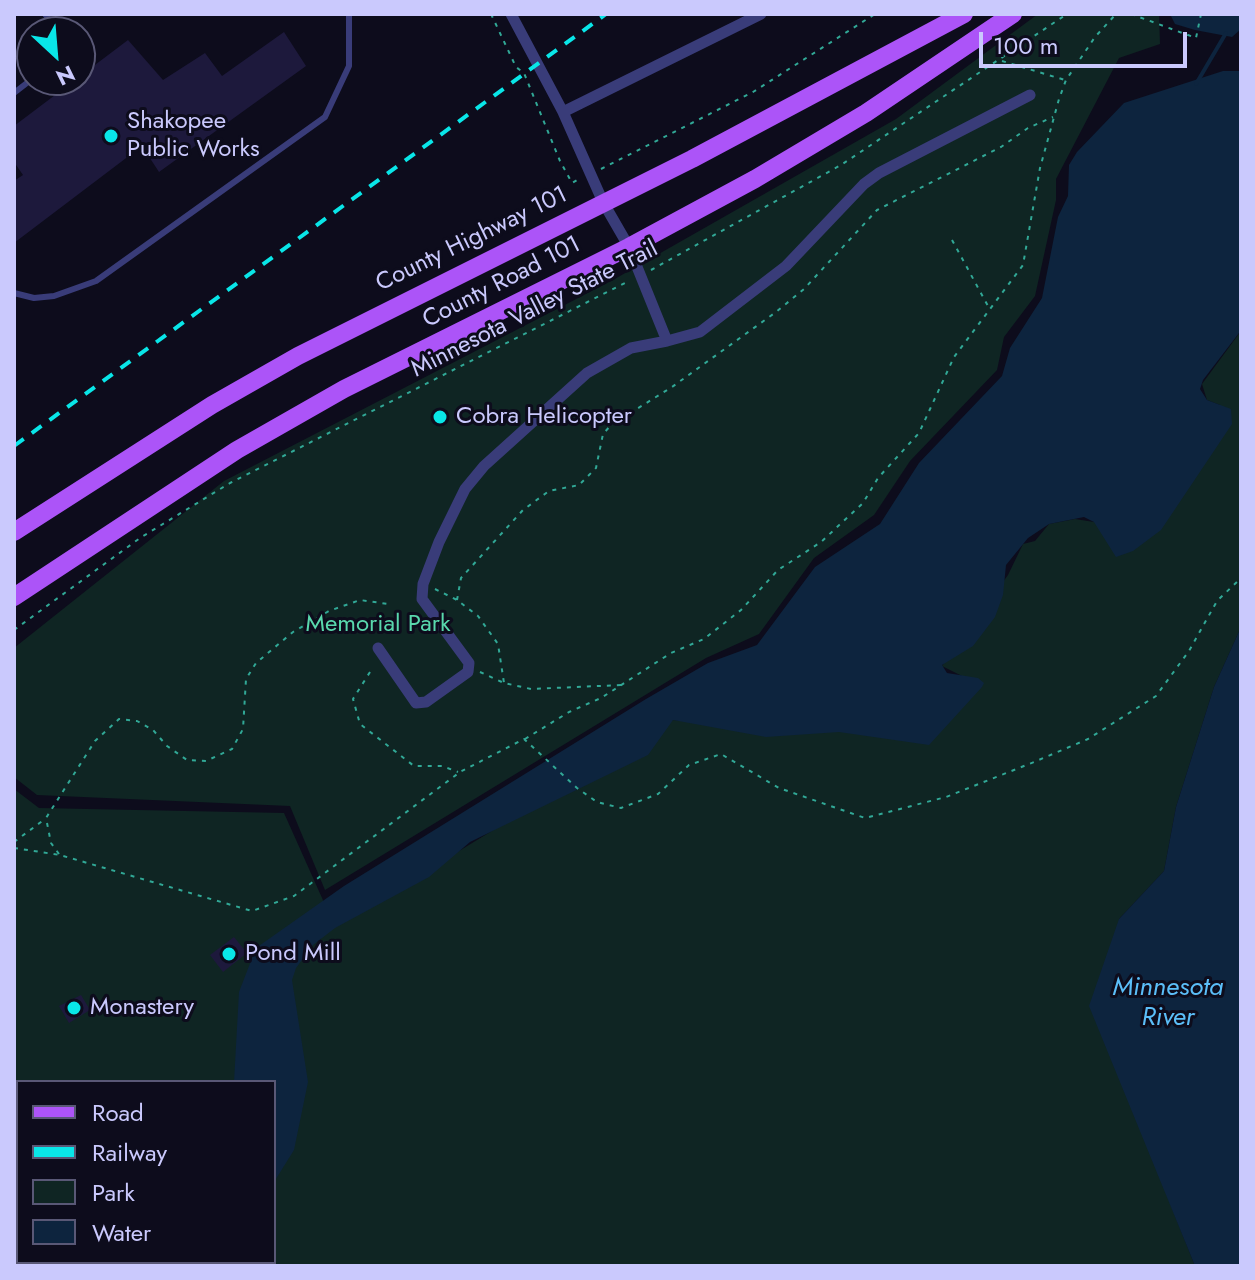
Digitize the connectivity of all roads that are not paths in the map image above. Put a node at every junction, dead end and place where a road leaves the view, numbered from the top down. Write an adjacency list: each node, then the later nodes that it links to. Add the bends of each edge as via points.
1 (349, 14): 10 (lane, via 349,66 325,117 96,281 54,296)
2 (511, 14): 7 (street)
3 (761, 14): 7 (street)
4 (964, 14): 8 (main road, County Highway 101)
5 (1013, 14): 9 (main road, County Road 101, via 866,113)
6 (1030, 95): 11 (street, via 879,173 786,266 700,332)
7 (563, 112): 8 (street)
8 (603, 202): 9 (street); 12 (main road, County Highway 101, via 285,363)
9 (629, 247): 11 (street); 13 (main road, County Road 101, via 296,416 109,531)
10 (14, 293)
11 (667, 341): 14 (street, via 631,348 600,364 484,466 450,517 422,599 470,668 426,702 416,703)
12 (14, 532)
13 (14, 597)
14 (378, 648)

